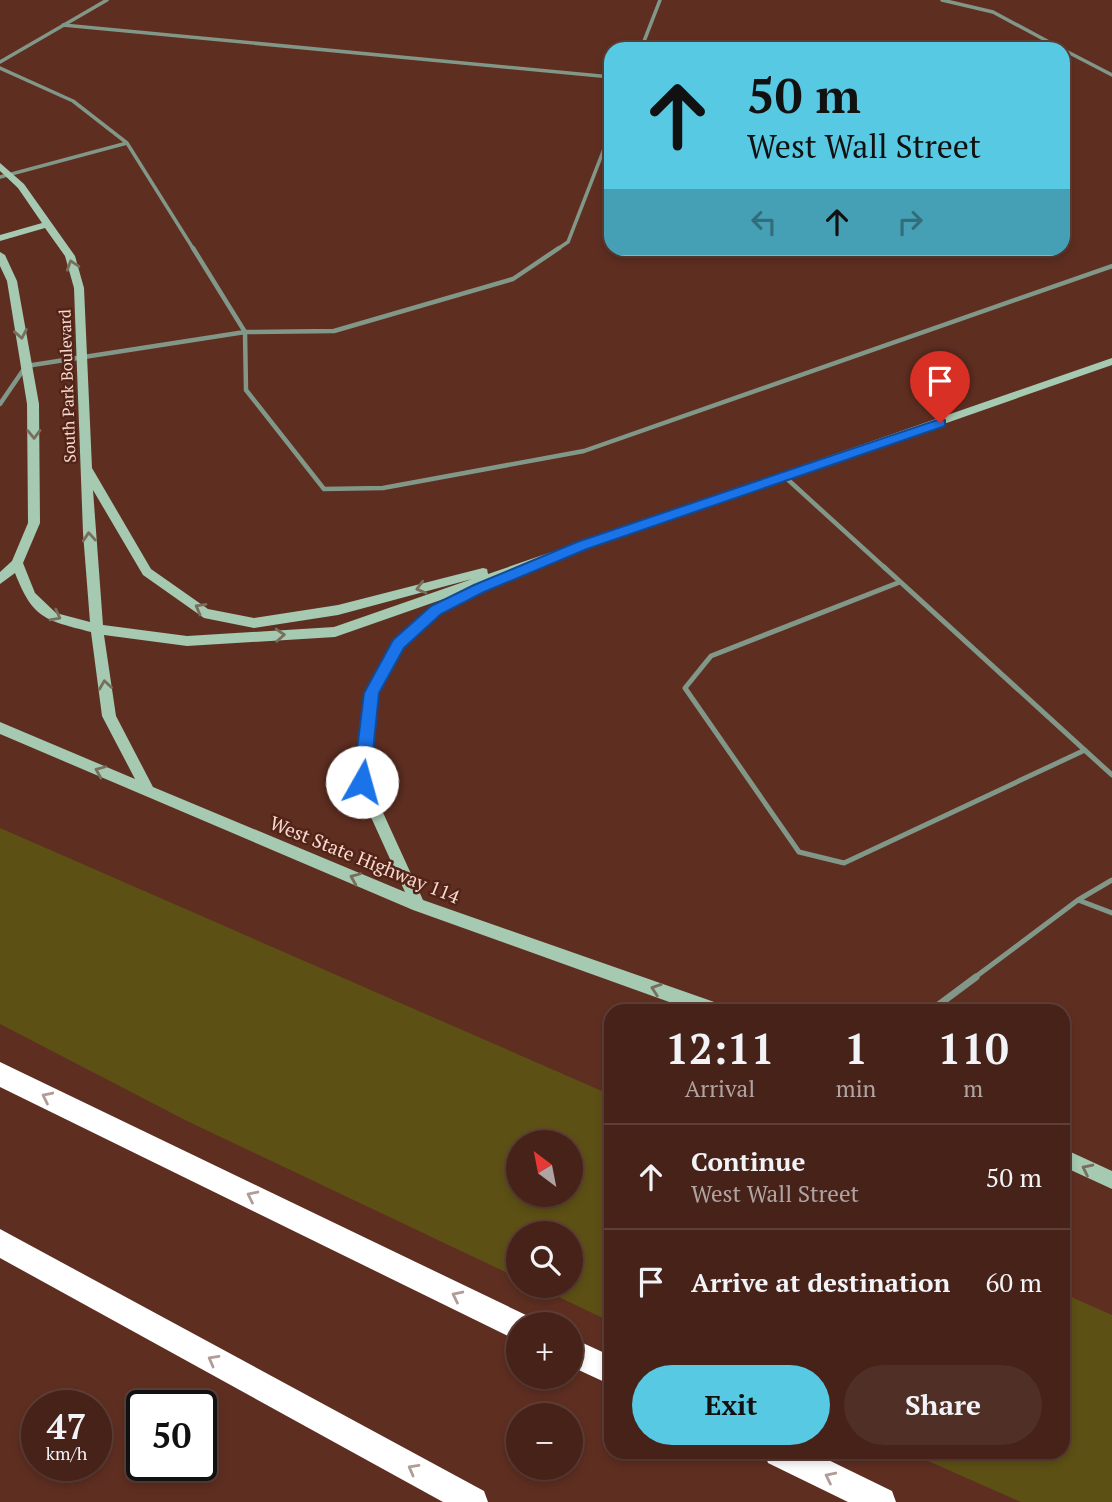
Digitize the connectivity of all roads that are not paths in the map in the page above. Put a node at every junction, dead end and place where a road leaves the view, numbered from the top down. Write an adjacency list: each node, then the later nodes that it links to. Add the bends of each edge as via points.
1 (107, 0): 4 (lane)
2 (660, 0): 5 (lane)
3 (942, 0): 6 (lane, via 993,12)
4 (63, 25): 8 (lane); 11 (lane)
5 (644, 42)
6 (1049, 42)
7 (1070, 53): 10 (lane)
8 (0, 62)
9 (0, 68): 12 (lane, via 73,101)
10 (1112, 75)
11 (604, 76)
12 (127, 143): 15 (lane); 20 (lane)
13 (604, 149): 20 (lane, via 568,242 513,279 334,331)
14 (0, 166): 15 (main road, South Park Boulevard)
15 (4, 175): 16 (main road, South Park Boulevard, via 21,186)
16 (48, 224): 17 (main road); 21 (main road, South Park Boulevard, one-way to 16, via 79,288 70,256)
17 (0, 238)
18 (0, 255): 23 (main road, South Park Boulevard, one-way to 23, via 12,281)
19 (1112, 266): 20 (lane, via 584,451 383,488 324,489 246,390)
20 (245, 332): 21 (lane)
21 (82, 357): 23 (lane); 25 (main road, South Park Boulevard)
22 (1112, 361): 26 (main road)
23 (26, 366): 24 (lane); 28 (main road, South Park Boulevard, one-way to 28, via 33,404 34,523)
24 (0, 404)
25 (87, 469): 27 (main road, one-way to 25, via 338,610 254,623 204,613 147,572); 31 (main road, South Park Boulevard, one-way to 25)
26 (785, 477): 27 (main road); 30 (lane)
27 (582, 545): 31 (main road, one-way to 27, via 187,640 335,632); 38 (main road, via 436,610 398,644 372,693 362,782)
28 (17, 563): 29 (main road); 31 (main road, one-way to 31, via 30,595 52,617)
29 (0, 579)
30 (900, 582): 33 (lane); 33 (lane, via 711,656 685,688 799,852 844,863)
31 (97, 629): 35 (main road, South Park Boulevard, one-way to 31, via 109,716)
32 (0, 728): 35 (main road, West State Highway 114, one-way to 32)
33 (1085, 750): 34 (lane)
34 (1112, 775)
35 (149, 792): 38 (main road, West State Highway 114, one-way to 35)
36 (1112, 880): 37 (lane)
37 (1078, 900): 39 (lane); 41 (lane)
38 (418, 905): 40 (main road, West State Highway 114, one-way to 38)
39 (1112, 913)
40 (697, 1004)
41 (940, 1004)
42 (0, 1074): 46 (highway, one-way to 42)
43 (1070, 1161): 44 (main road, one-way to 43)
44 (1112, 1180)
45 (0, 1243): 50 (highway, one-way to 45)
46 (506, 1320)
47 (583, 1357): 48 (highway)
48 (604, 1368)
49 (793, 1459): 51 (highway, one-way to 49)
50 (473, 1502)
51 (881, 1502)

